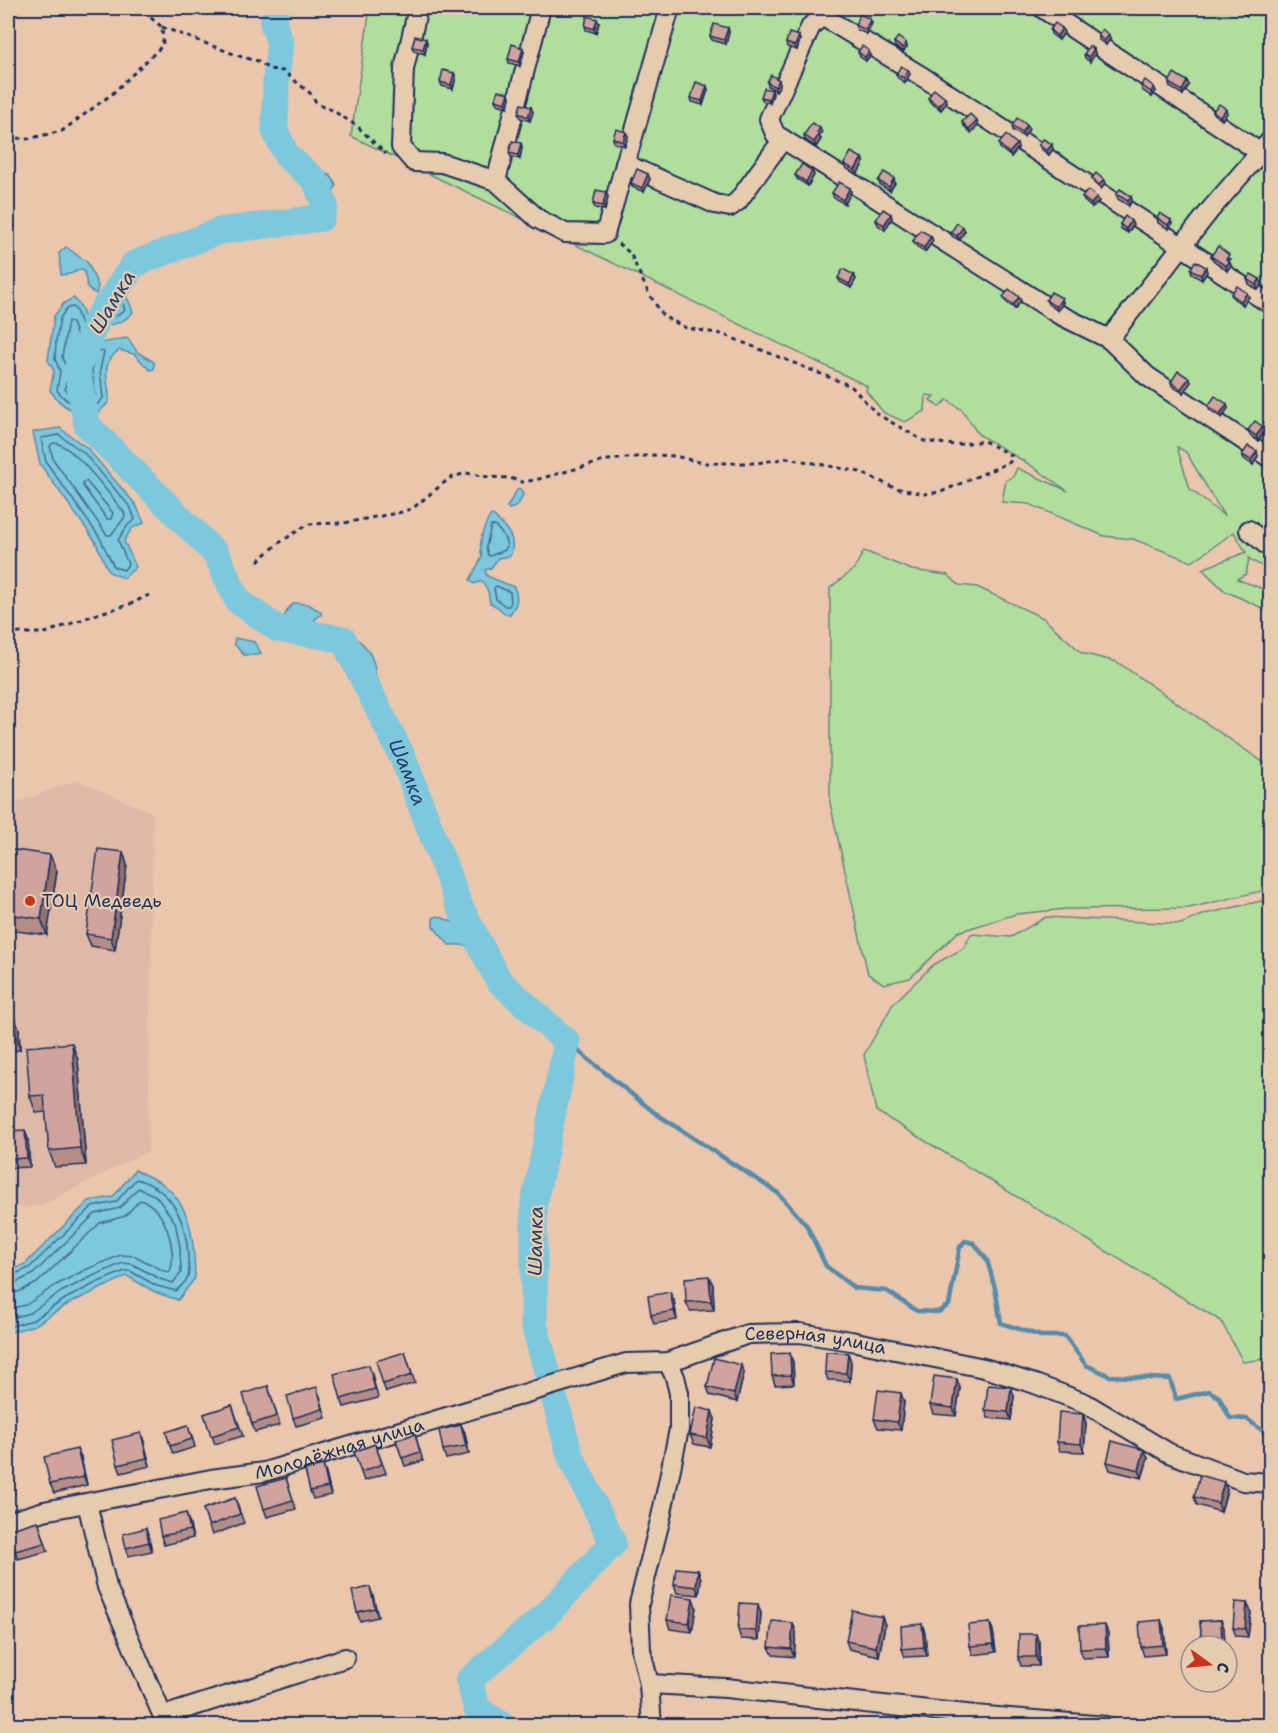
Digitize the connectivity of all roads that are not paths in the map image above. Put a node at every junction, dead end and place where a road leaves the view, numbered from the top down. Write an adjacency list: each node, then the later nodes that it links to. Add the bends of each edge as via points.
1 (418, 8): 8 (street, via 404,69 401,147 414,162 442,163)
2 (541, 8): 8 (street)
3 (670, 8): 7 (street)
4 (1042, 8): 6 (street)
5 (783, 139): 7 (street, via 730,207); 9 (street, via 775,134 770,119 812,26 822,16 924,77); 11 (street, via 1058,314)
6 (1268, 151): 9 (street, via 1211,209)
7 (625, 164): 8 (street, via 605,234 566,233 538,219)
8 (496, 181)
9 (1182, 247): 10 (street); 11 (street)
10 (1270, 304)
11 (1109, 339): 12 (street, via 1147,376)
12 (1270, 458)
13 (1250, 530): 14 (street)
14 (1270, 548)
15 (668, 1362): 16 (street, Северная улица, via 748,1334 800,1333 851,1341 984,1368 1035,1384 1085,1403 1169,1453 1243,1481); 17 (street, Молодёжная улица, via 626,1363 264,1472); 20 (street, via 679,1393 679,1429 639,1604 641,1650)
16 (1270, 1483)
17 (87, 1503): 18 (street, Молодёжная улица); 21 (street, via 107,1587)
18 (8, 1522)
19 (345, 1658): 21 (street)
20 (649, 1684): 22 (street); 23 (street)
21 (165, 1721)
22 (652, 1725)
23 (1106, 1725)

